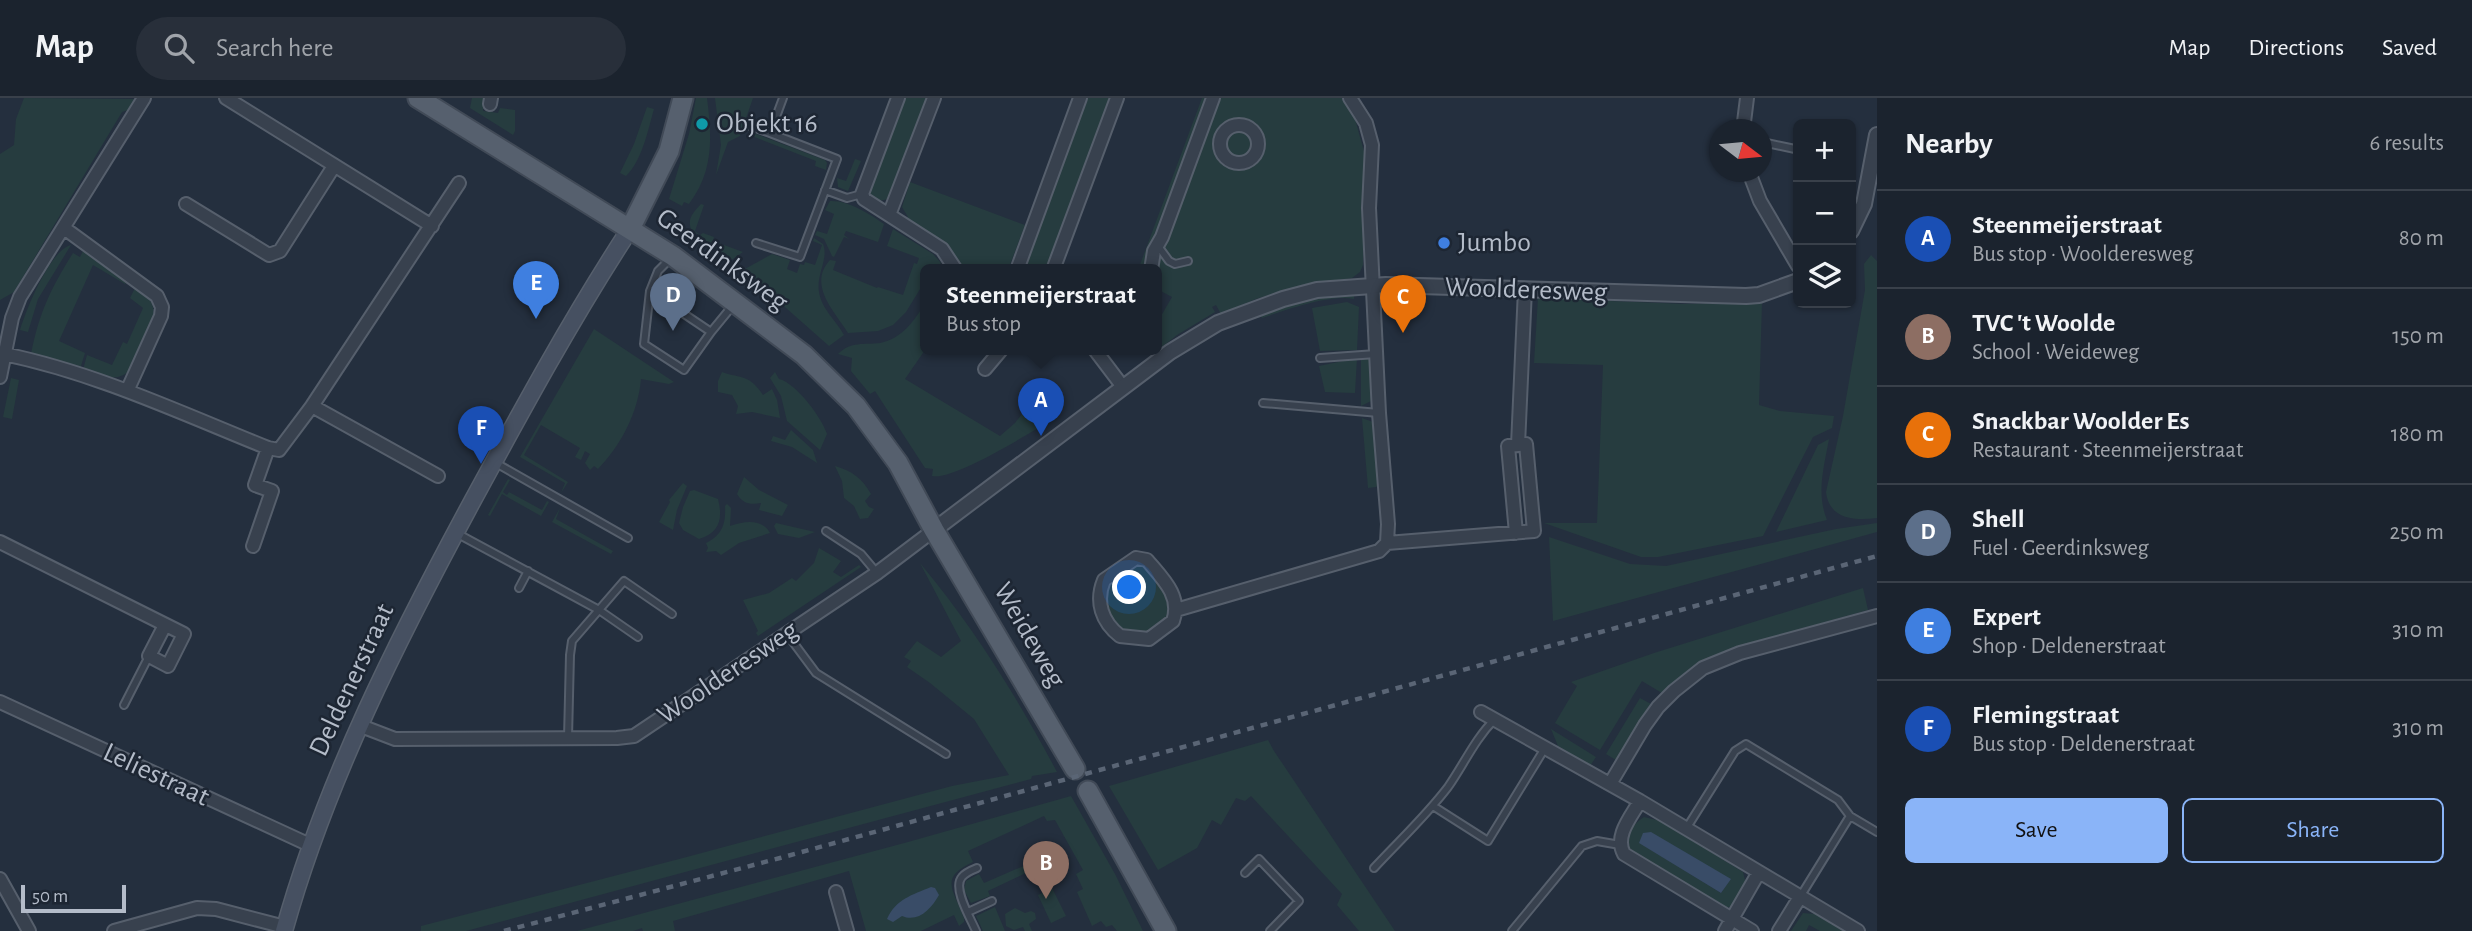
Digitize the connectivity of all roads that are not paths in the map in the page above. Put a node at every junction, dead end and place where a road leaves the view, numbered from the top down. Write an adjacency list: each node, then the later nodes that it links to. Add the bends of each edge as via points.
1 (144, 98): 30 (street)
2 (226, 98): 21 (street)
3 (418, 98): 31 (main road, Geerdinksweg)
4 (683, 98): 31 (main road, Deldenerstraat, via 669,151)
5 (783, 98): 16 (lane)
6 (898, 98): 25 (street)
7 (934, 98): 27 (street)
8 (1080, 98): 38 (street)
9 (1117, 98): 39 (street)
10 (1213, 98): 15 (street)
11 (1350, 98): 42 (street, via 1366,123 1372,145 1369,208)
12 (1747, 98): 13 (street)
13 (1744, 119)
14 (750, 126): 16 (lane)
15 (1201, 130): 18 (street); 33 (street)
16 (770, 133): 24 (lane, via 837,159)
17 (1877, 135): 28 (street, via 1864,204)
18 (1221, 137)
19 (1772, 144): 20 (lane)
20 (1793, 149)
21 (334, 166): 26 (street, via 275,254 269,255); 29 (street)
22 (1753, 182): 35 (street)
23 (459, 183): 29 (street)
24 (825, 190): 25 (lane, via 847,198); 32 (lane, via 800,257)
25 (862, 194): 27 (street)
26 (186, 204)
27 (889, 215): 37 (street, via 942,249)
28 (1856, 221)
29 (432, 226): 58 (street)
30 (64, 228): 46 (street); 56 (street, via 160,301 161,316)
31 (630, 229): 34 (main road, Geerdinksweg); 61 (main road, Deldenerstraat)
32 (756, 243)
33 (1157, 244): 36 (lane, via 1175,264); 40 (street)
34 (673, 256): 44 (lane, via 658,271); 45 (main road, Geerdinksweg)
35 (1793, 257)
36 (1188, 261)
37 (952, 264)
38 (1019, 264)
39 (1055, 264)
40 (1150, 264)
41 (1793, 283): 43 (street, Woolderesweg, via 1746,296)
42 (1374, 285): 43 (street, Woolderesweg); 49 (street); 55 (street, Woolderesweg, via 1317,290 1237,314 1200,333)
43 (1525, 289): 68 (street, via 1518,445 1526,444 1534,531)
44 (650, 290): 47 (lane); 47 (lane, via 644,344 684,370)
45 (736, 301): 47 (lane); 63 (main road, Geerdinksweg, via 804,355 862,414 898,463)
46 (6, 315): 48 (street)
47 (712, 332)
48 (4, 354): 54 (street); 56 (street)
49 (1376, 354): 52 (lane); 59 (street)
50 (997, 355): 53 (street)
51 (1099, 355): 55 (street)
52 (1320, 358)
53 (985, 369)
54 (0, 377)
55 (1123, 387): 63 (street, Woolderesweg)
56 (128, 390): 60 (street)
57 (1263, 403): 59 (lane)
58 (312, 406): 60 (street, via 282,448); 62 (street)
59 (1379, 413): 68 (street)
60 (268, 448): 69 (street, via 255,485 272,491)
61 (493, 461): 65 (main road, Deldenerstraat); 66 (lane)
62 (438, 476)
63 (934, 530): 71 (street, Woolderesweg); 89 (main road, Weideweg)
64 (826, 531): 71 (lane, via 861,554)
65 (455, 532): 70 (lane); 85 (main road, Deldenerstraat)
66 (628, 538)
67 (0, 542): 77 (street)
68 (1388, 543): 74 (street, via 1379,551)
69 (253, 546)
70 (528, 571): 72 (lane); 73 (lane)
71 (877, 573): 78 (street, Woolderesweg)
72 (519, 588)
73 (599, 610): 75 (lane, via 624,581); 79 (lane); 86 (lane, via 572,641)
74 (1176, 610): 74 (street, via 1172,591 1142,558 1102,584 1100,612 1125,638 1149,639 1173,621)
75 (672, 614)
76 (1877, 616): 90 (street, via 1740,653 1703,668 1658,707)
77 (165, 625): 80 (street); 80 (street, via 184,634 168,666)
78 (787, 634): 86 (street, Woolderesweg, via 634,736); 88 (lane, via 816,673)
79 (638, 637)
80 (149, 656): 82 (lane)
81 (0, 702): 98 (street, Leliestraat)
82 (124, 705)
83 (1481, 712): 84 (street)
84 (1494, 720): 87 (street); 93 (lane)
85 (361, 726): 86 (street, Woolderesweg, via 394,739); 98 (main road, Deldenerstraat)
86 (568, 738)
87 (1545, 748): 90 (street); 93 (lane, via 1488,841)
88 (946, 754)
89 (1075, 769)
90 (1610, 784): 92 (street)
91 (1088, 791): 114 (main road)
92 (1640, 801): 95 (street); 97 (street)
93 (1433, 806): 99 (lane)
94 (1850, 816): 95 (lane, via 1838,800 1746,744 1735,751); 96 (lane); 105 (lane)
95 (1686, 829): 101 (street)
96 (1877, 832)
97 (1620, 845): 108 (street, via 1624,853); 116 (lane, via 1597,841 1582,846)
98 (312, 846): 109 (main road, Deldenerstraat)
99 (1374, 867)
100 (977, 868): 107 (lane, via 962,875 959,882)
101 (1759, 872): 105 (street); 108 (street)
102 (1245, 873): 115 (lane, via 1259,859 1299,901)
103 (0, 880): 110 (street)
104 (836, 892): 112 (street)
105 (1800, 897): 119 (street); 120 (street)
106 (992, 901): 107 (lane)
107 (968, 912): 113 (lane)
108 (1732, 919): 117 (street); 118 (street)
109 (285, 929): 111 (street, via 197,908)
110 (29, 931)
111 (114, 931)
112 (847, 931)
113 (976, 931)
114 (1166, 931)
115 (1270, 931)
116 (1512, 931)
117 (1725, 931)
118 (1752, 931)
119 (1779, 931)
120 (1858, 931)

